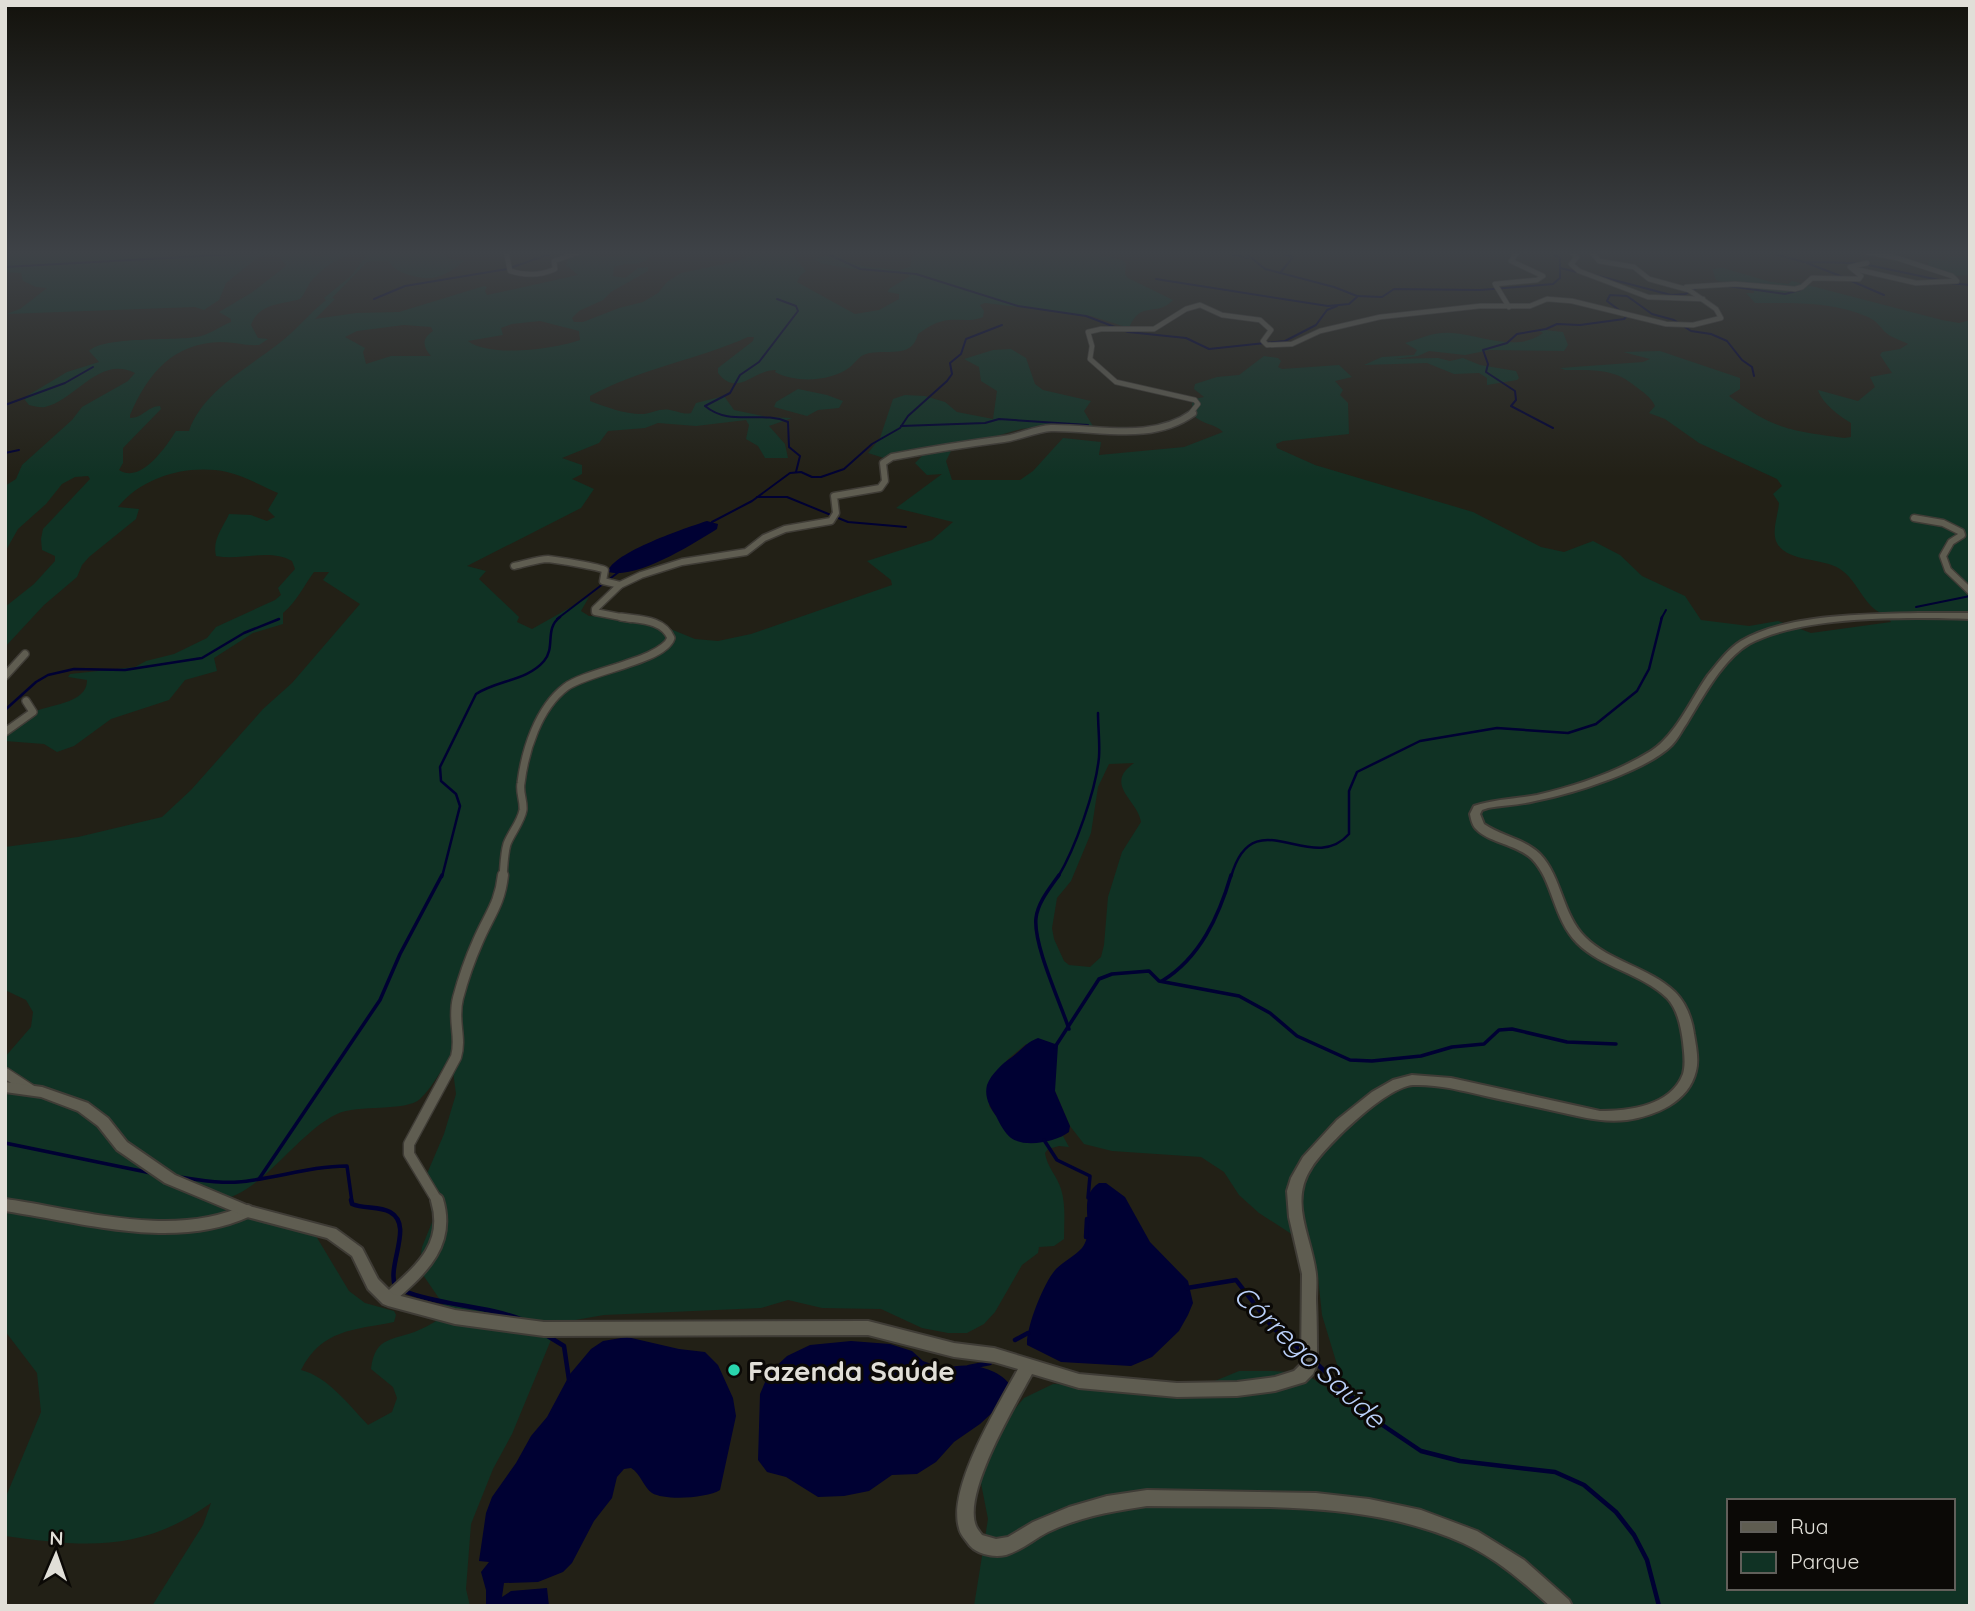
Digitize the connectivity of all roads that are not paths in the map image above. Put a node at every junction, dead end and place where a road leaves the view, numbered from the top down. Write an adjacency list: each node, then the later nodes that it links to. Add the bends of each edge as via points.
1 (1160, 326): 6 (street, via 1090,331 1090,359 1110,379 1195,400 1194,413 1174,424 1102,432 1049,428 892,457 883,463 885,481 880,488 834,496 831,521 785,529 746,552 682,562)
2 (1268, 326): 3 (street, via 1271,330 1264,343 1288,344)
3 (1339, 326)
4 (1914, 518): 7 (street, via 1961,532 1943,550 1942,563)
5 (514, 566): 6 (street, via 546,559 604,567 601,580)
6 (620, 585): 18 (street, via 595,612 659,624 671,638 654,653 566,687 530,738 520,786 523,810 506,847 501,896 478,941 458,998 454,1019 459,1047 409,1144 409,1154 441,1211 442,1230 428,1259)
7 (1970, 591)
8 (1970, 616): 19 (street, via 1858,617 1753,638 1723,665 1659,752 1558,793 1478,808 1479,826 1540,860 1559,906 1581,941 1664,988 1677,1002 1691,1058 1688,1078 1674,1096 1629,1116 1600,1116 1451,1083 1412,1080 1398,1084 1342,1124 1298,1178 1294,1204 1309,1274 1309,1363 1303,1375 1292,1381 1237,1389 1177,1390 1079,1381)
9 (25, 654): 10 (street)
10 (5, 676)
11 (26, 701): 12 (street, via 33,712)
12 (5, 732)
13 (5, 1073): 15 (street)
14 (5, 1087): 15 (street)
15 (30, 1090): 17 (street, via 83,1107 144,1163 170,1179)
16 (5, 1205): 17 (street, via 171,1225 221,1223)
17 (247, 1211): 18 (street, via 341,1239 356,1252 373,1284)
18 (388, 1298): 19 (street, via 455,1317 544,1329 868,1328)
19 (1028, 1366): 20 (street, via 975,1471 966,1518 972,1539 981,1544 1000,1548 1074,1512 1136,1499 1343,1503 1416,1515 1476,1539 1510,1559)
20 (1563, 1606)

